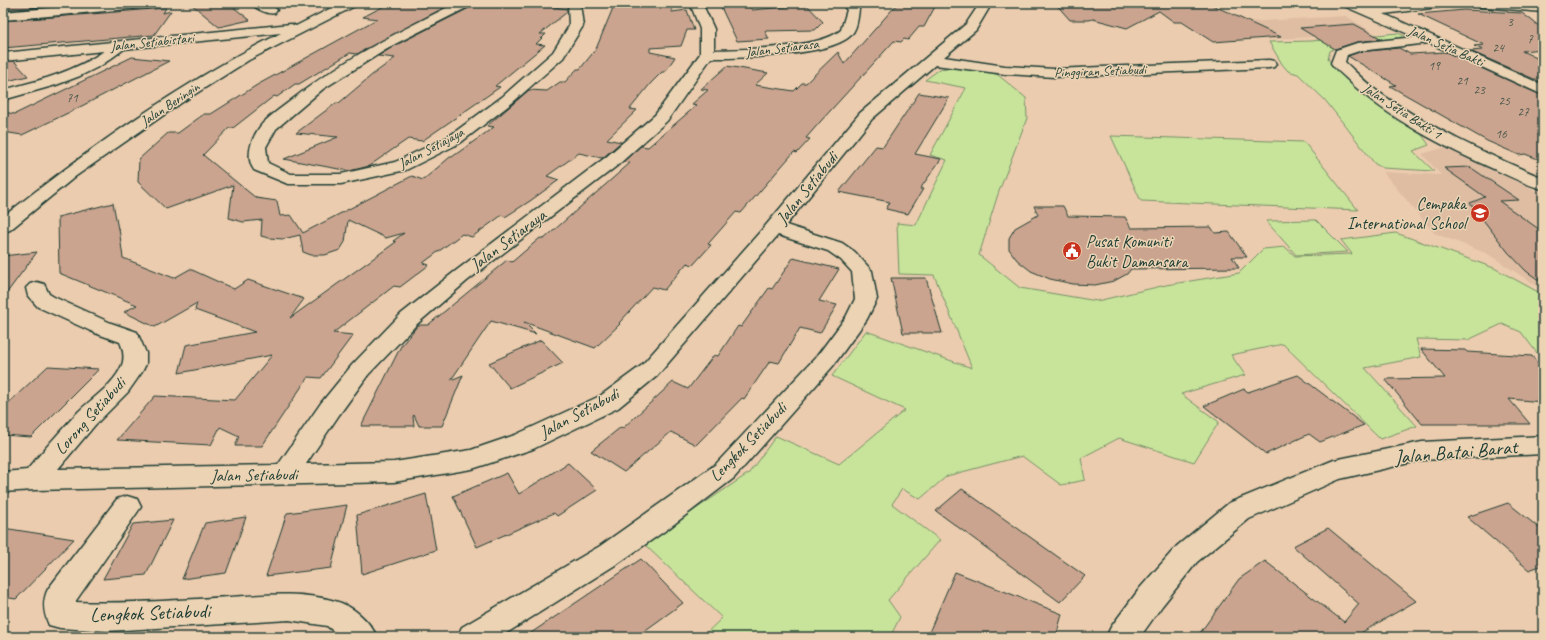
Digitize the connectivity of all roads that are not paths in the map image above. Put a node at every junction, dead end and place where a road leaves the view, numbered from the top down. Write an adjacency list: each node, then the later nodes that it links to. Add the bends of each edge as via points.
1 (151, 3): 15 (street)
2 (257, 3): 12 (street)
3 (351, 3): 16 (street, Jalan Beringin)
4 (466, 3): 5 (street, Jalan Setiajaya, via 390,40 318,86 269,126 258,147 260,166 288,179 341,179 400,166 454,140 558,55 576,26)
5 (574, 3)
6 (696, 3): 19 (street, via 707,29)
7 (847, 3): 19 (street, Jalan Setiarasa, via 853,9 851,23 846,34 830,42 816,46)
8 (985, 3): 21 (street, Jalan Setiabudi, via 971,27)
9 (1348, 3): 14 (street, Jalan Setia Bakti)
10 (1439, 3): 14 (street)
11 (1480, 3): 13 (street)
12 (271, 10)
13 (1540, 10)
14 (1367, 12): 17 (street, Jalan Setia Bakti)
15 (3, 16)
16 (302, 27): 18 (street, Jalan Setiabistari); 26 (street, Jalan Beringin, via 244,57 176,100 70,172)
17 (1431, 39): 23 (street, Jalan Setia Bakti); 25 (street, Jalan Setia Bakti 1, via 1357,47 1341,54 1338,63 1371,93 1440,136 1489,162)
18 (120, 46): 20 (street, Jalan Setiabistari); 24 (street, via 97,62 76,72)
19 (707, 54): 30 (street, Jalan Setiaraya, via 662,118 612,161 409,319 360,370)
20 (3, 57)
21 (933, 60): 22 (street, Pinggiran Setiabudi, via 1005,70 1054,73); 27 (street, Jalan Setiabudi, via 866,116)
22 (1268, 64)
23 (1543, 91)
24 (3, 95)
25 (1543, 184)
26 (3, 226)
27 (774, 228): 30 (street, Jalan Setiabudi, via 649,371 609,402 524,442 472,459 394,472); 35 (street, Lengkok Setiabudi, via 835,248 848,256 862,271 866,299 856,319 825,361 725,471 610,554)
28 (37, 288): 31 (street, Lorong Setiabudi, via 39,296 46,302 129,337 135,355 134,365 124,382 87,419)
29 (1543, 445): 36 (street, Jalan Batai Barat, via 1422,451 1341,468 1239,511 1187,554)
30 (285, 475): 31 (street, Jalan Setiabudi)
31 (34, 480): 32 (street, Jalan Setiabudi)
32 (5, 481)
33 (127, 507): 34 (street, Lengkok Setiabudi, via 59,598 60,615 107,617 289,607 334,614 356,630)
34 (361, 637)
35 (473, 637)
36 (1122, 637)

